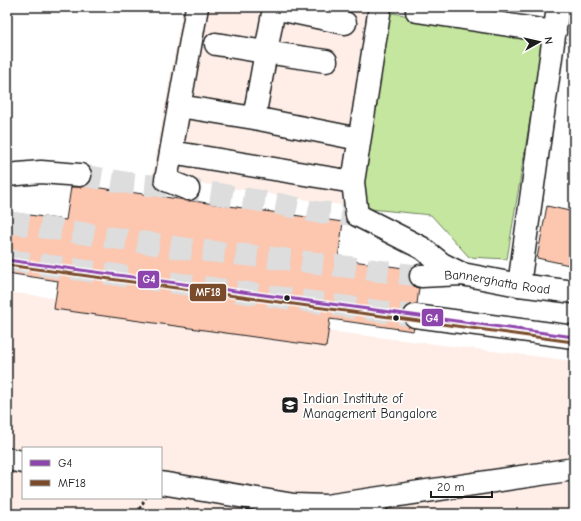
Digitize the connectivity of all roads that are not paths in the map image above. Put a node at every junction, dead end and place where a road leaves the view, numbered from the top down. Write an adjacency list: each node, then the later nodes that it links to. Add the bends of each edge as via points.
1 (197, 7): 11 (street)
2 (380, 7): 13 (street)
3 (558, 7): 7 (street)
4 (271, 8): 6 (street); 9 (street)
5 (417, 11): 7 (street)
6 (345, 23)
7 (555, 32): 21 (street)
8 (216, 44): 9 (street)
9 (265, 52): 10 (street); 12 (street)
10 (326, 61)
11 (179, 106): 12 (street); 14 (street)
12 (254, 118): 13 (street)
13 (359, 139): 17 (street)
14 (171, 152): 17 (street); 18 (street, via 166,180)
15 (7, 175): 16 (street, via 41,172)
16 (80, 175)
17 (352, 182): 19 (street, via 357,215 422,248 442,264)
18 (188, 189)
19 (462, 274): 20 (street, Bannerghatta Road); 21 (street, Bannerghatta Road)
20 (421, 276)
21 (520, 285): 22 (street, Bannerghatta Road)
22 (574, 292)
23 (415, 316): 24 (street)
24 (574, 337)
25 (7, 459): 26 (street)
26 (22, 462)
27 (574, 468): 30 (street)
28 (162, 483): 29 (street)
29 (293, 509): 30 (street)
30 (325, 510): 31 (street)
31 (376, 514)

